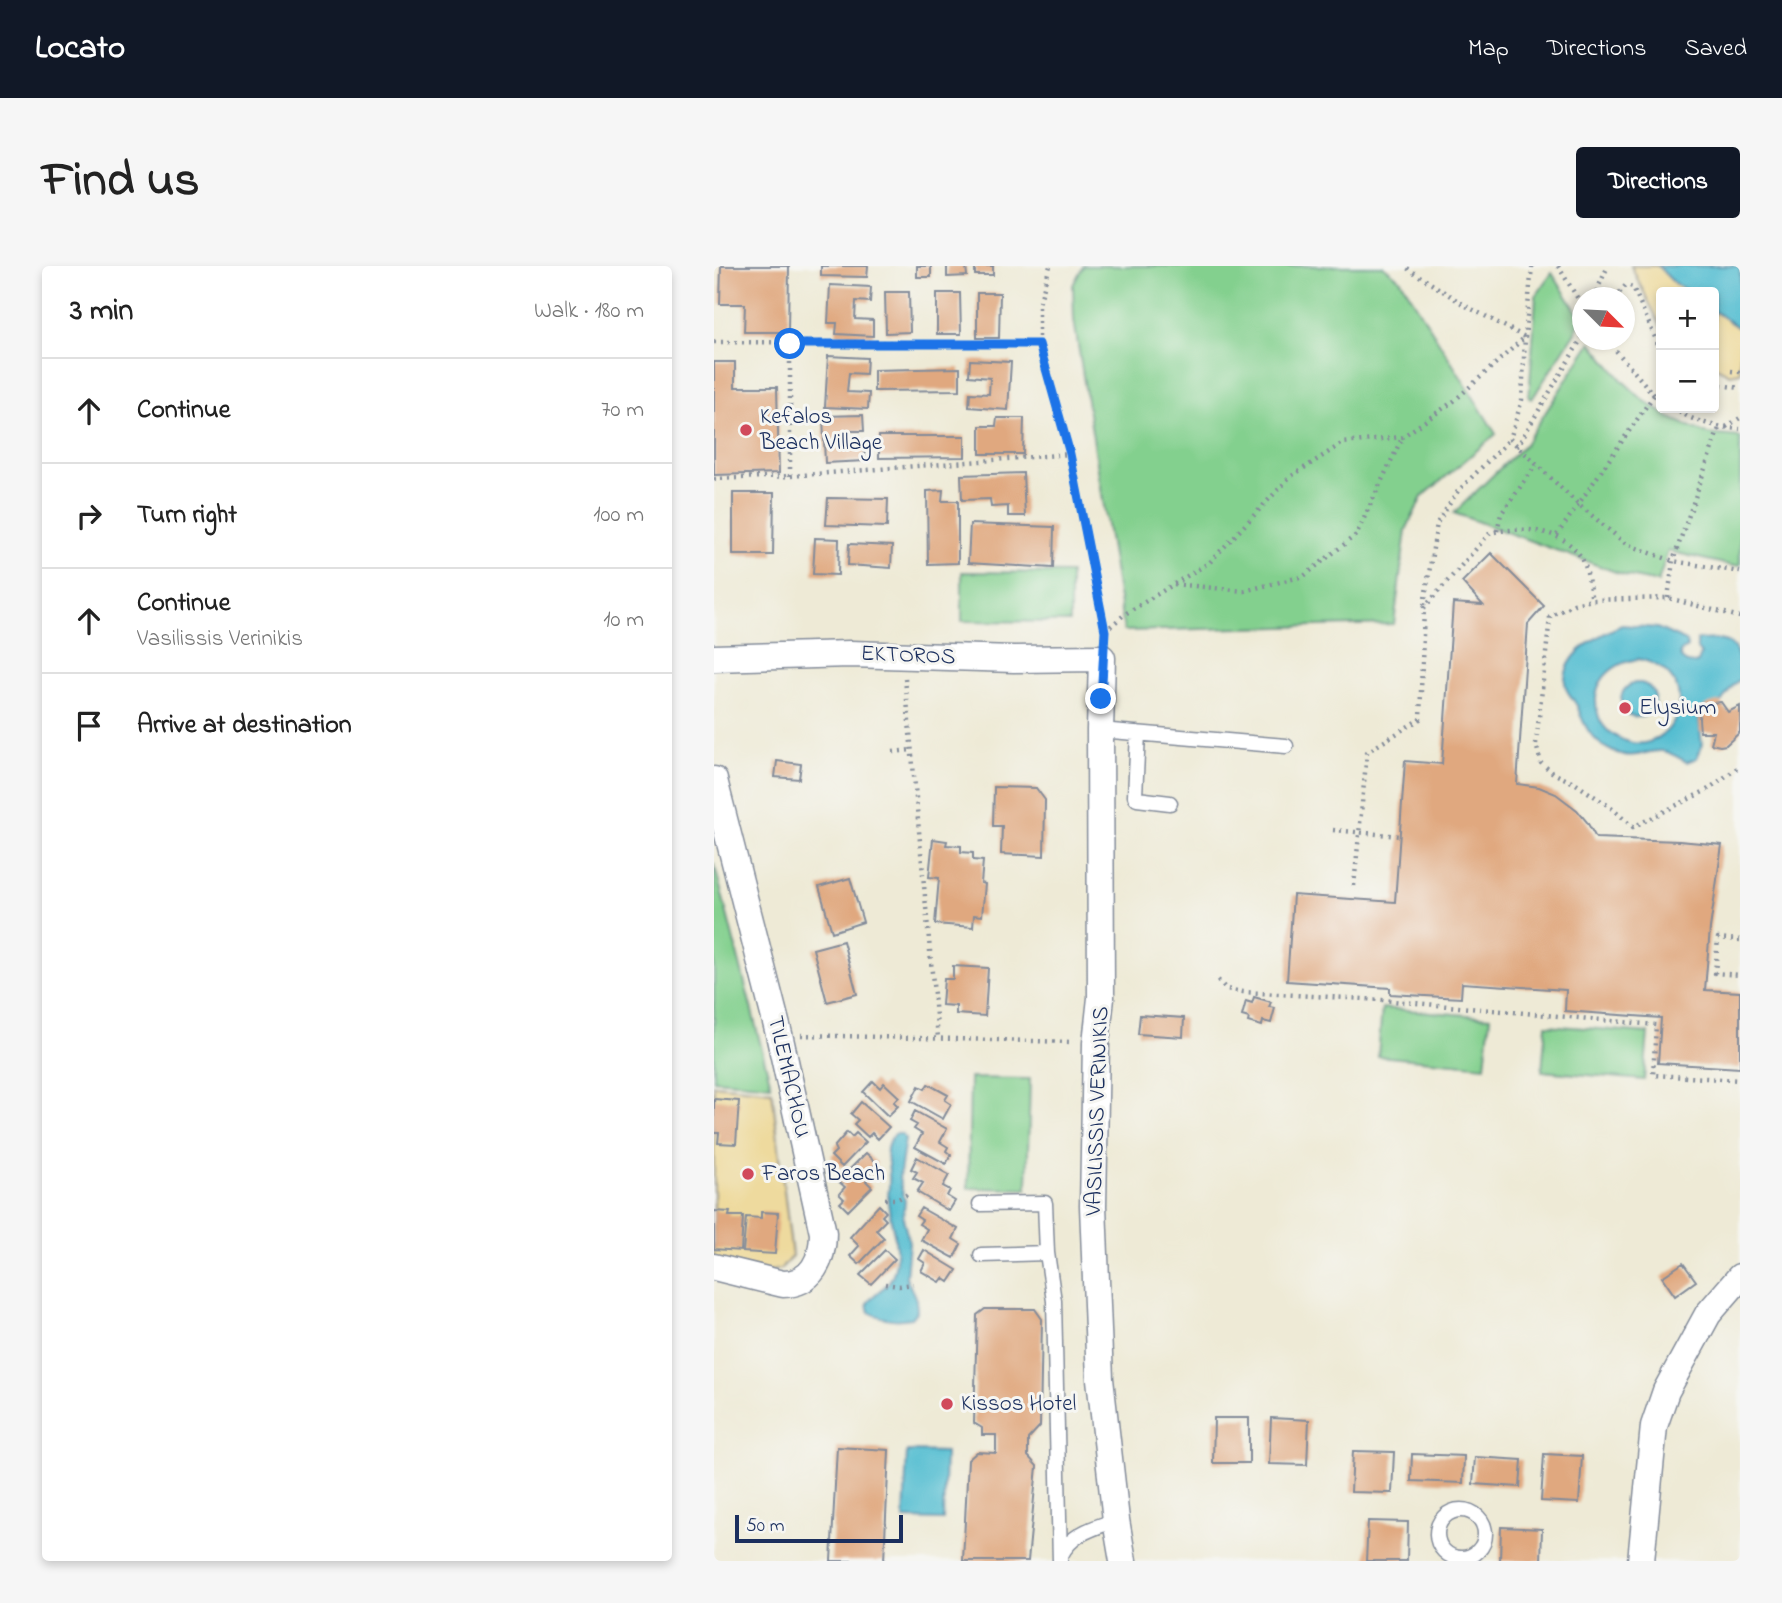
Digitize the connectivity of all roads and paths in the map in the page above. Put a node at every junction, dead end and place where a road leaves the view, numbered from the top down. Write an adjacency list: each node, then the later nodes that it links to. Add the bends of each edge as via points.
1 (1050, 266): 12 (path, via 1039,304)
2 (1404, 266): 9 (path)
3 (1532, 266): 9 (path)
4 (1558, 266): 7 (path)
5 (1608, 266): 6 (path)
6 (1600, 287)
7 (1572, 289)
8 (1635, 292): 15 (path)
9 (1525, 337): 27 (path, via 1454,401); 28 (path, via 1522,400)
10 (714, 342): 11 (path)
11 (790, 344): 12 (path); 32 (path)
12 (1039, 344): 30 (path)
13 (1575, 350): 29 (path)
14 (1617, 350): 21 (path)
15 (1661, 350)
16 (1731, 371): 17 (path)
17 (1740, 372)
18 (1719, 385): 19 (path)
19 (1740, 388)
20 (1656, 392): 21 (path)
21 (1654, 395): 34 (path)
22 (1681, 413): 24 (path)
23 (1740, 418): 25 (path)
24 (1719, 428): 25 (path); 37 (path)
25 (1726, 428): 26 (path)
26 (1740, 429)
27 (1402, 437): 39 (path, via 1343,443 1290,477 1210,562); 39 (path, via 1356,535 1304,576 1244,591)
28 (1510, 439): 29 (path); 42 (path, via 1458,491 1437,523)
29 (1517, 447): 31 (path)
30 (1070, 454): 32 (path); 44 (path)
31 (1536, 465): 34 (path); 35 (path, via 1501,514)
32 (790, 475): 33 (path)
33 (714, 479)
34 (1578, 504): 36 (path); 37 (path, via 1626,544)
35 (1497, 531): 36 (path); 42 (path, via 1490,533)
36 (1557, 535): 41 (path, via 1582,557)
37 (1673, 561): 38 (path); 40 (path)
38 (1740, 572)
39 (1174, 584): 44 (path)
40 (1668, 598): 41 (path); 43 (path)
41 (1592, 600): 53 (path, via 1550,618 1536,744 1541,763 1609,806 1633,827 1707,790)
42 (1424, 608): 57 (path, via 1420,719 1367,752)
43 (1740, 617)
44 (1105, 631): 47 (path)
45 (903, 656): 46 (street, EKTOROS); 47 (street, EKTOROS); 51 (path)
46 (714, 658)
47 (1102, 658): 48 (street, VASILISSIS VERINIKIS)
48 (1100, 730): 49 (lane); 65 (street, VASILISSIS VERINIKIS, via 1101,998)
49 (1138, 733): 50 (lane); 55 (lane, via 1135,796)
50 (1286, 746)
51 (912, 750): 52 (path); 64 (path)
52 (893, 752)
53 (1740, 766)
54 (714, 780): 63 (street, TILEMACHOU)
55 (1170, 803)
56 (1333, 830): 57 (path)
57 (1359, 833): 58 (path); 59 (path)
58 (1399, 836)
59 (1354, 886)
60 (1740, 940): 61 (path, via 1718,938 1715,973)
61 (1740, 975)
62 (1218, 980): 66 (path, via 1226,989 1243,992 1656,1025 1653,1075)
63 (779, 1034): 64 (path); 72 (street, TILEMACHOU, via 823,1248 811,1273 792,1284)
64 (938, 1038): 65 (path)
65 (1096, 1043): 76 (street, VASILISSIS VERINIKIS, via 1093,1206 1100,1379)
66 (1740, 1080)
67 (908, 1194): 68 (path)
68 (885, 1199)
69 (980, 1204): 70 (lane, via 1045,1203)
70 (1047, 1253): 71 (lane); 77 (lane, via 1054,1301)
71 (981, 1255)
72 (714, 1267)
73 (1740, 1277): 79 (street, via 1708,1314 1662,1402 1654,1426)
74 (885, 1284): 75 (path)
75 (913, 1284)
76 (1116, 1520): 77 (lane, via 1074,1538); 78 (street, VASILISSIS VERINIKIS)
77 (1060, 1559)
78 (1123, 1561)
79 (1641, 1561)

